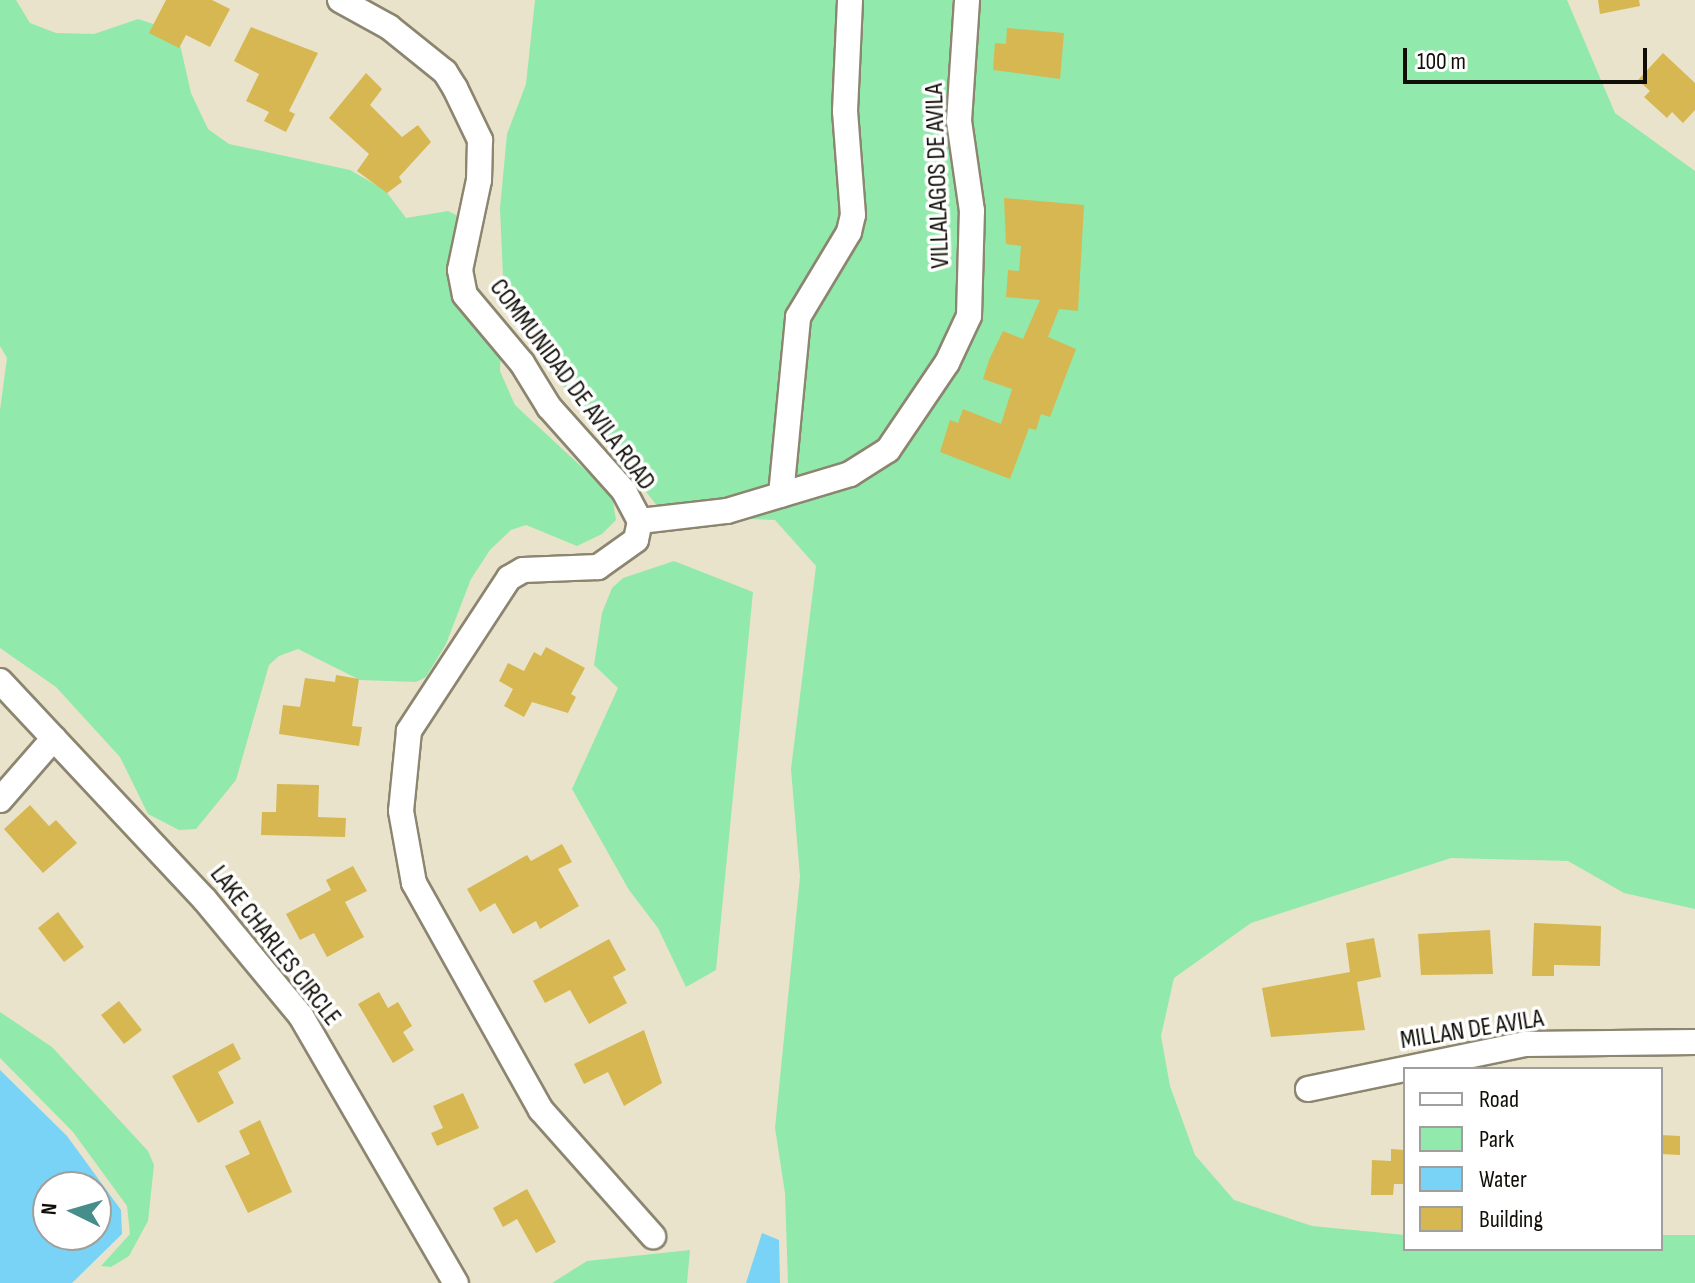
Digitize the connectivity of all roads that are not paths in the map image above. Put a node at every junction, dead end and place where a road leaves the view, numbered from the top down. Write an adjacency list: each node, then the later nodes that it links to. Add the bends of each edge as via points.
1 (340, 0): 5 (street, COMMUNIDAD DE AVILA ROAD, via 389,27 445,72 455,88 480,140 479,180 460,270 465,295 522,363 549,407 624,491)
2 (850, 0): 4 (street, via 845,111 853,215 849,232 798,317)
3 (967, 0): 4 (street, VILLALAGOS DE AVILA, via 959,121 972,211 969,316 947,363 888,450 850,474)
4 (781, 495): 5 (street, VILLALAGOS DE AVILA, via 727,511)
5 (640, 521): 13 (street, COMMUNIDAD DE AVILA ROAD, via 636,540 598,567 523,570 509,578 409,731 401,811 414,883 541,1110)
6 (0, 681): 7 (street, LAKE CHARLES CIRCLE)
7 (54, 738): 8 (street); 14 (street, LAKE CHARLES CIRCLE, via 205,900 301,1016)
8 (0, 800)
9 (1695, 1042): 10 (street, MILLAN DE AVILA, via 1526,1044)
10 (1415, 1067)
11 (1403, 1069): 12 (street, MILLAN DE AVILA)
12 (1308, 1089)
13 (653, 1236)
14 (456, 1283)

